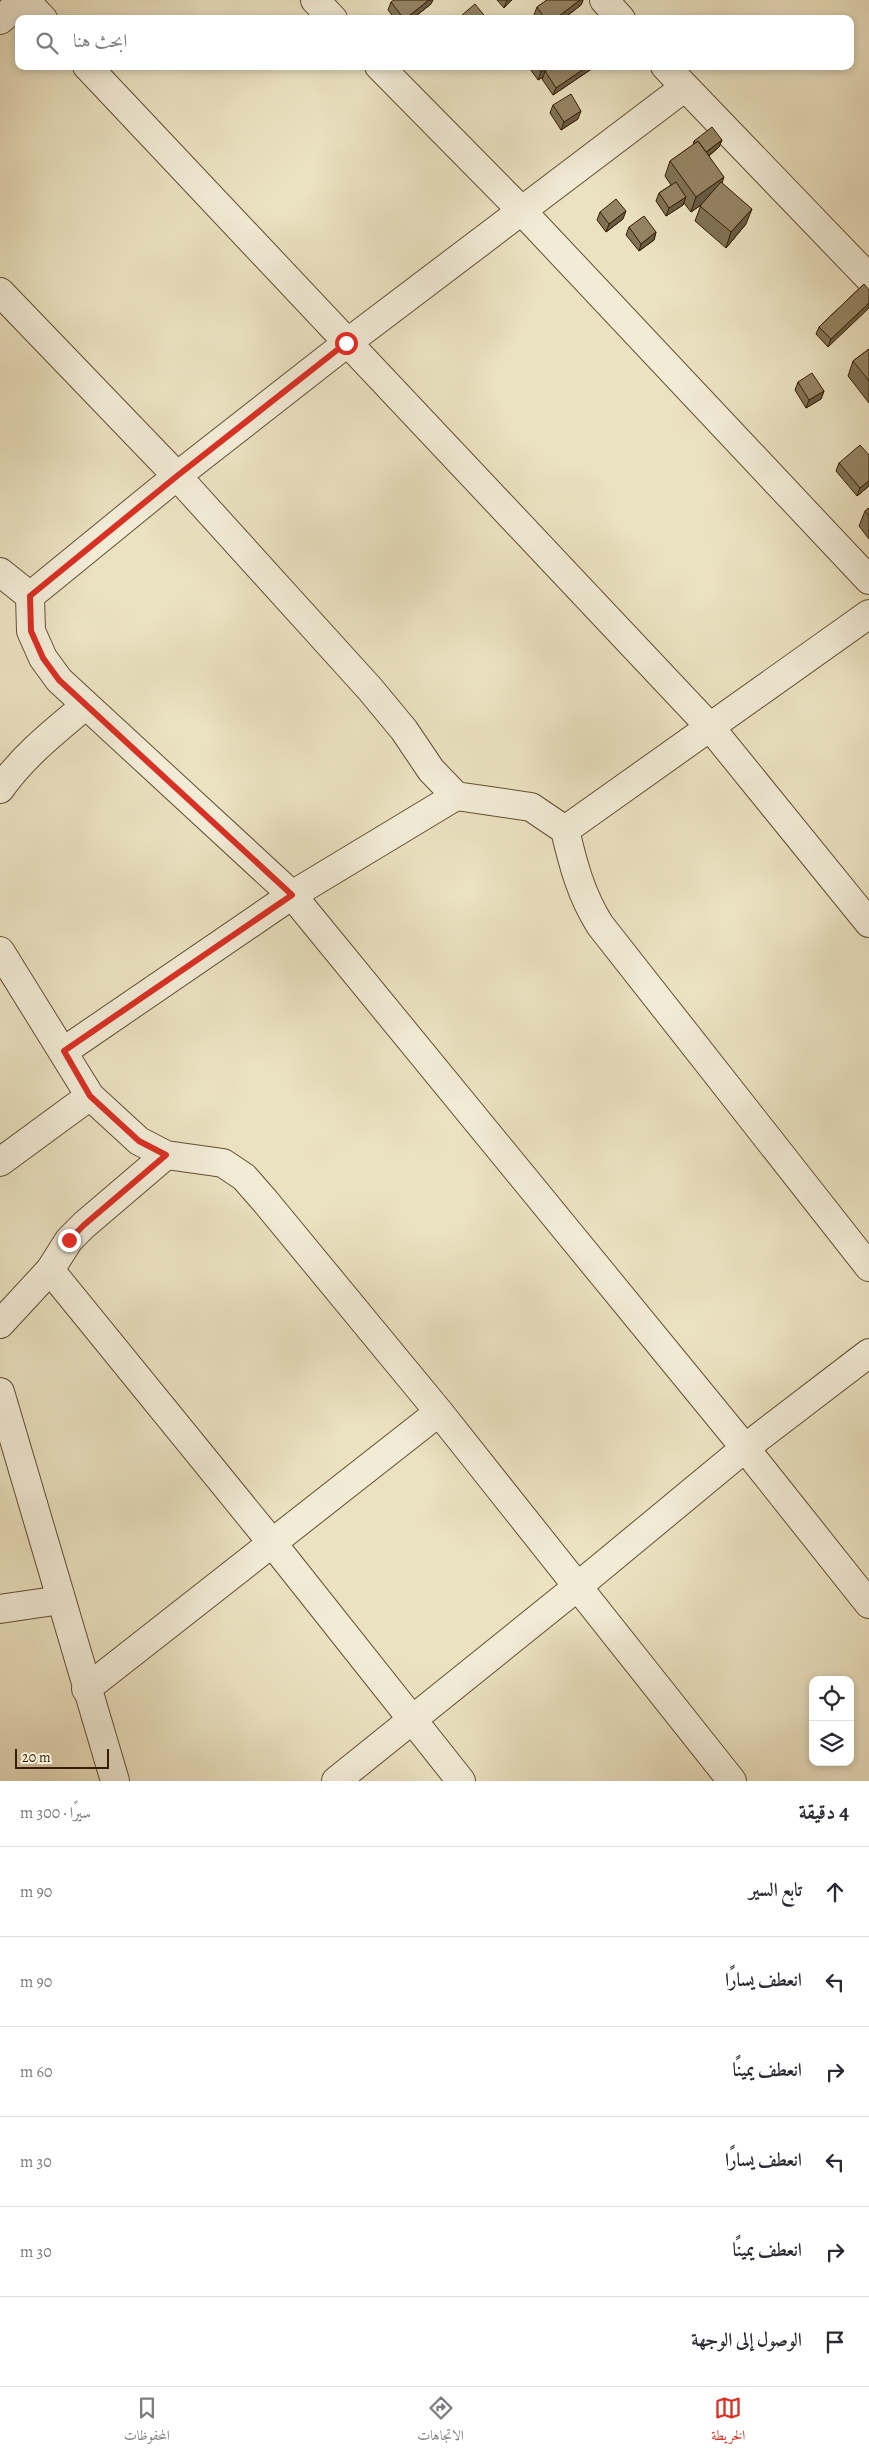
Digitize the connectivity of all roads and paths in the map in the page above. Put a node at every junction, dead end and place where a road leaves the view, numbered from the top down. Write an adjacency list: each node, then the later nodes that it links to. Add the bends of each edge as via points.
1 (24, 0): 4 (street); 7 (street)
2 (315, 0): 5 (street)
3 (604, 0): 6 (street)
4 (39, 15)
5 (329, 15)
6 (617, 15)
7 (0, 20)
8 (91, 70): 15 (street)
9 (383, 70): 12 (street)
10 (669, 70): 11 (street)
11 (685, 87): 12 (street); 13 (street)
12 (520, 209): 15 (street); 18 (street)
13 (869, 278)
14 (0, 292): 16 (street)
15 (346, 343): 16 (street); 22 (street)
16 (177, 476): 19 (street); 24 (street, via 370,689)
17 (0, 572): 19 (street)
18 (869, 580)
19 (30, 596): 21 (street, via 31,631 43,658 59,680)
20 (869, 614): 22 (street)
21 (86, 705): 23 (street, via 34,749); 26 (street)
22 (710, 727): 25 (street); 27 (street)
23 (0, 789)
24 (456, 796): 25 (street, via 531,807); 26 (street)
25 (565, 830): 33 (street, via 578,880 600,925)
26 (292, 895): 29 (street); 39 (street)
27 (869, 923)
28 (0, 951): 29 (street)
29 (64, 1051): 30 (street)
30 (90, 1096): 31 (street, via 139,1141); 32 (street)
31 (166, 1155): 34 (street, via 84,1225 69,1240); 38 (street, via 223,1163 244,1177)
32 (0, 1162)
33 (869, 1267)
34 (50, 1270): 35 (street); 40 (street)
35 (0, 1324)
36 (869, 1352): 39 (street)
37 (0, 1392): 42 (street)
38 (439, 1412): 40 (street); 41 (street)
39 (745, 1448): 41 (street); 43 (street)
40 (273, 1544): 45 (street); 46 (street)
41 (578, 1587): 46 (street); 50 (street)
42 (61, 1600): 44 (street); 45 (street)
43 (869, 1604)
44 (0, 1609)
45 (86, 1689): 47 (street)
46 (410, 1719): 48 (street); 49 (street)
47 (115, 1781)
48 (336, 1781)
49 (461, 1781)
50 (732, 1781)

